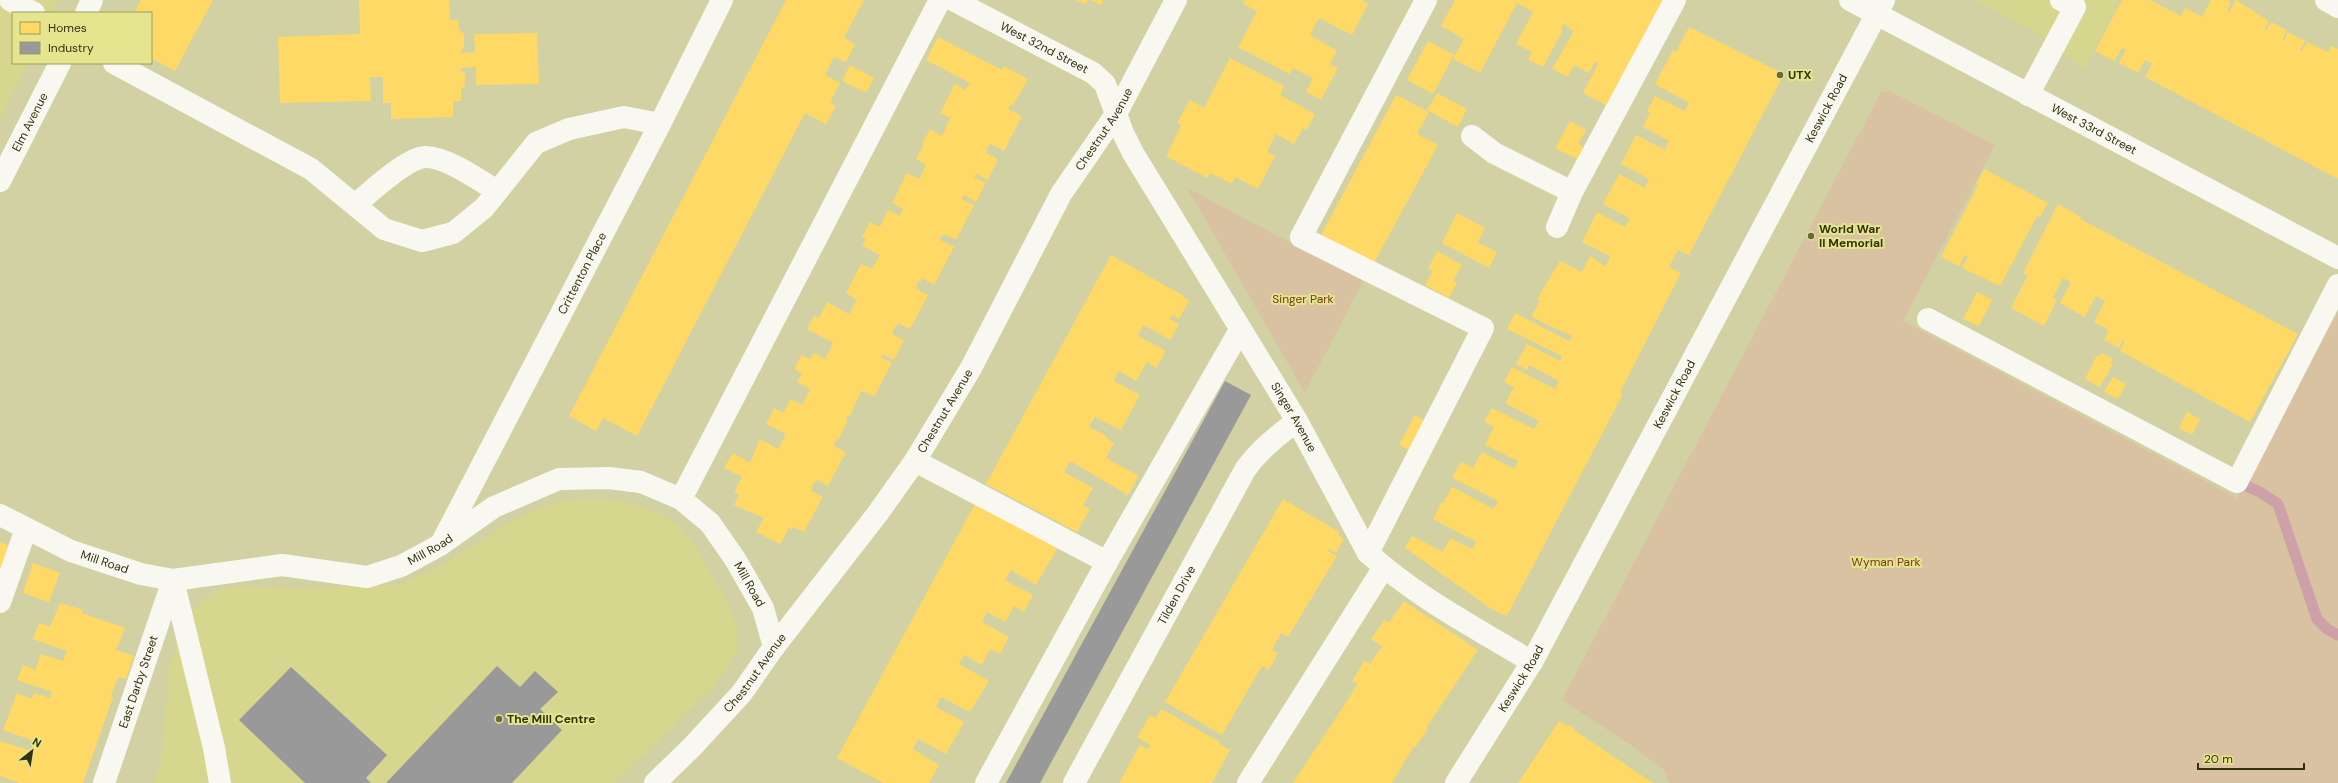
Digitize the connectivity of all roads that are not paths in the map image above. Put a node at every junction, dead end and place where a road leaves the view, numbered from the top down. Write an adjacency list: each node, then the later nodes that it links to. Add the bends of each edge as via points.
1 (10, 0): 14 (street)
2 (92, 0): 15 (street)
3 (722, 0): 20 (street, Crittenton Place)
4 (940, 0): 33 (street)
5 (953, 0): 19 (street, West 32nd Street, via 1093,73 1105,84)
6 (1176, 0): 19 (street, Chestnut Avenue)
7 (1426, 0): 37 (street, via 1301,237 1483,328)
8 (1675, 0): 24 (street)
9 (1850, 0): 12 (street, West 33rd Street)
10 (2061, 0): 18 (street, via 2075,7)
11 (2326, 0): 13 (street)
12 (1881, 7): 18 (street, West 33rd Street); 43 (street, Keswick Road)
13 (2338, 7)
14 (32, 12)
15 (86, 12)
16 (59, 64): 22 (street, Elm Avenue)
17 (116, 64): 25 (street, via 311,168)
18 (2028, 95): 27 (street, West 33rd Street)
19 (1116, 114): 30 (street, Singer Avenue, via 1133,153); 32 (street, Chestnut Avenue, via 1061,194 971,368)
20 (660, 124): 23 (street, via 624,117 569,129 536,143); 36 (street, Crittenton Place)
21 (1472, 136): 24 (street, via 1494,153)
22 (0, 181)
23 (497, 191): 25 (street, via 451,163 424,157 404,165); 25 (street, via 484,208 453,233 422,241 384,229)
24 (1572, 192): 26 (street)
25 (356, 204)
26 (1557, 226)
27 (2338, 258)
28 (2338, 285): 29 (street, via 2237,482)
29 (1928, 319)
30 (1240, 330): 31 (street, Singer Avenue); 38 (street)
31 (1297, 421): 37 (street, Singer Avenue); 48 (street, Tilden Drive, via 1260,451 1245,470)
32 (915, 461): 38 (street); 42 (street, Chestnut Avenue)
33 (680, 500): 36 (street, Mill Road, via 641,482 609,478 559,479 494,507); 42 (street, Mill Road, via 710,523 735,558 763,608)
34 (0, 515): 35 (street, Mill Road)
35 (26, 529): 40 (street, Mill Road, via 71,551 141,574); 41 (street)
36 (440, 545): 40 (street, Mill Road, via 401,566 367,577 282,565)
37 (1368, 553): 39 (street, Singer Avenue)
38 (1107, 562): 47 (street)
39 (1384, 568): 43 (street, Singer Avenue, via 1433,602); 49 (street)
40 (172, 580): 44 (street, East Darby Street); 45 (street, via 209,725)
41 (0, 602)
42 (774, 647): 46 (street, Chestnut Avenue, via 741,694)
43 (1532, 662): 50 (street, Keswick Road)
44 (104, 783)
45 (220, 783)
46 (655, 783)
47 (986, 783)
48 (1074, 783)
49 (1248, 783)
50 (1456, 783)

